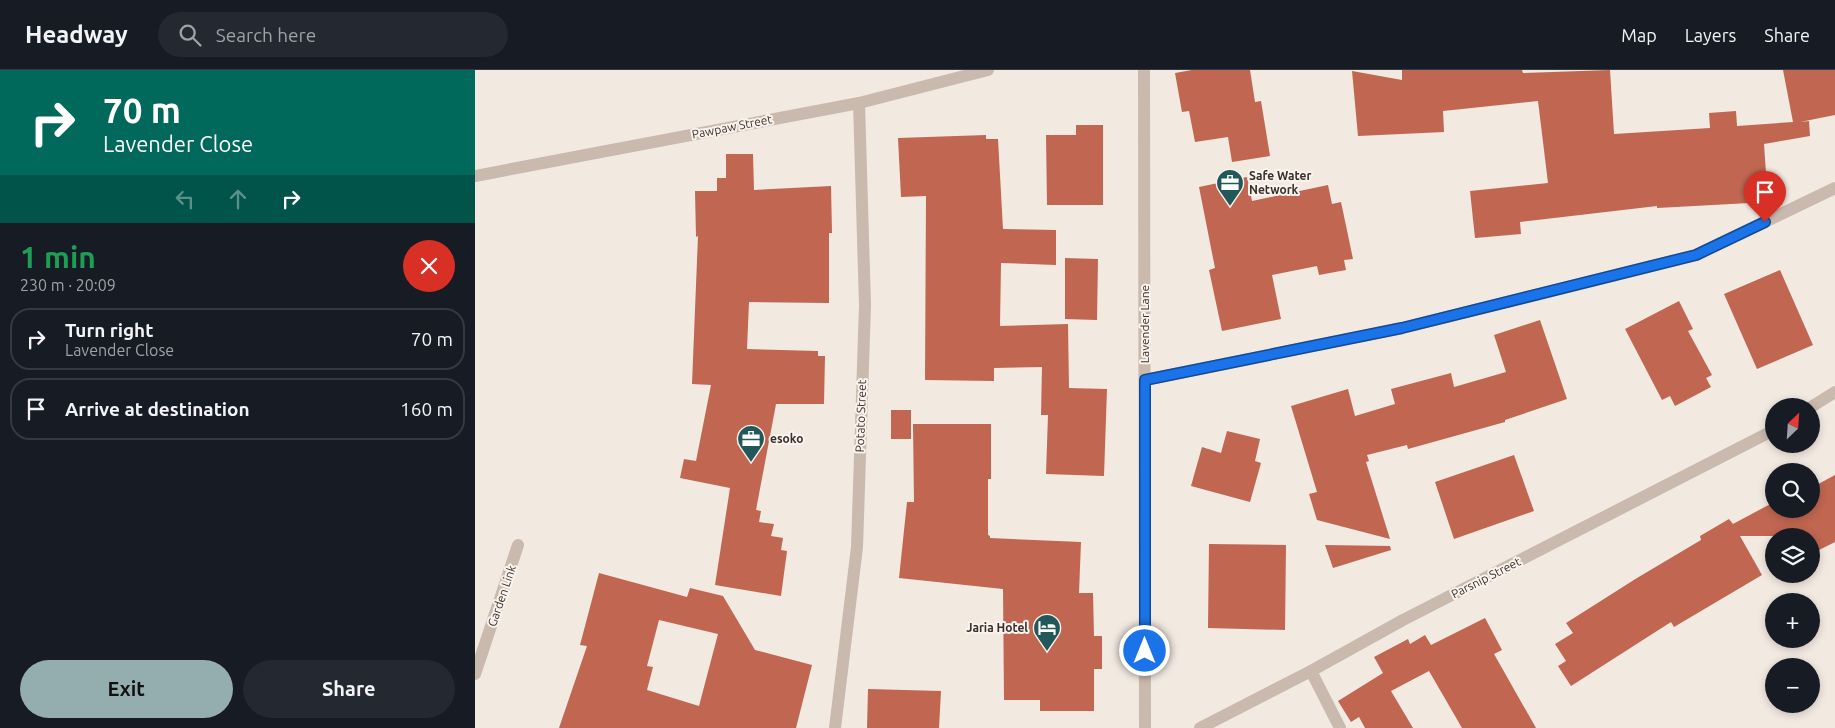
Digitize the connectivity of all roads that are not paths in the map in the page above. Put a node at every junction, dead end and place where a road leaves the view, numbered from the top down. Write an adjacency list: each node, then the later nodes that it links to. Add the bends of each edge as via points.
1 (988, 70): 3 (street, Pawpaw Street)
2 (1144, 70): 6 (street, Lavender Lane)
3 (859, 102): 4 (street, Pawpaw Street); 13 (street, Potato Street, via 865,305 857,547)
4 (475, 176)
5 (1835, 188): 6 (street, via 1696,255 1402,328)
6 (1145, 380): 14 (street, Lavender Lane)
7 (1835, 392): 8 (street)
8 (1820, 402)
9 (1765, 435): 11 (street, Parsnip Street, via 1403,620)
10 (518, 545): 12 (street, Garden Link)
11 (1311, 671): 15 (street, Parsnip Street); 16 (street)
12 (475, 674)
13 (835, 728)
14 (1145, 728)
15 (1200, 728)
16 (1340, 728)

